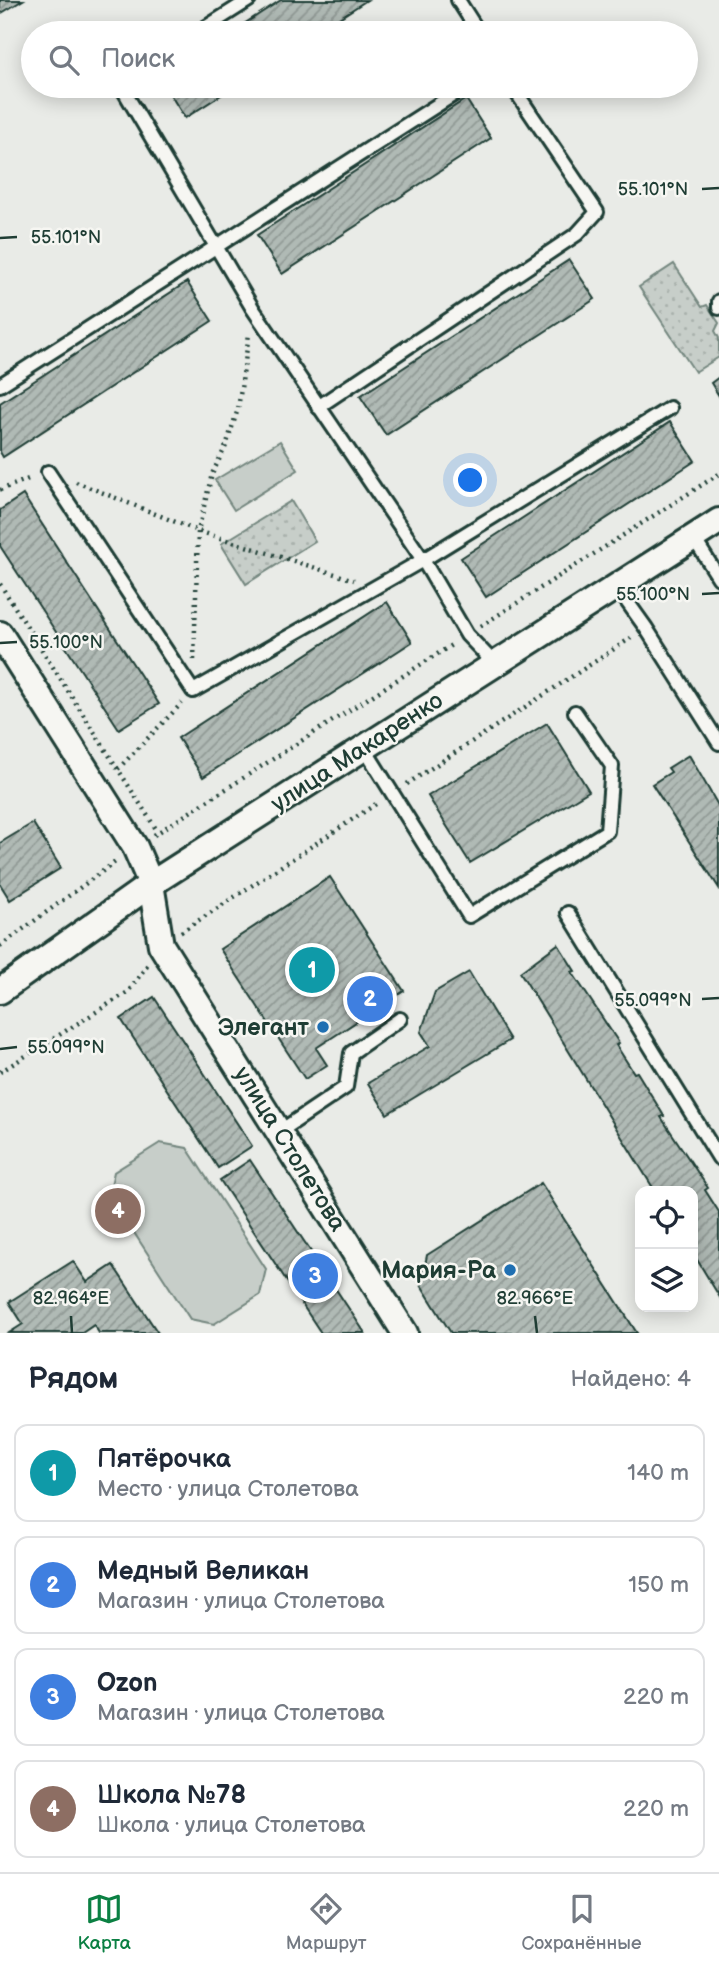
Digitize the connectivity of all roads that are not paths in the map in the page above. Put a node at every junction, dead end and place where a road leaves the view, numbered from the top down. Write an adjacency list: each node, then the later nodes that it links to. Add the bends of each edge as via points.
1 (249, 0): 3 (lane)
2 (458, 0): 4 (lane)
3 (216, 21)
4 (471, 21)
5 (128, 98): 8 (lane)
6 (448, 98): 8 (lane)
7 (520, 98): 12 (lane, via 597,212 577,234)
8 (218, 246): 11 (lane); 12 (lane, via 253,309)
9 (719, 301): 10 (lane)
10 (719, 309)
11 (0, 385)
12 (318, 407): 17 (lane)
13 (670, 408): 17 (lane)
14 (48, 472): 17 (lane, via 193,691)
15 (719, 521): 16 (street, улица Макаренко)
16 (693, 537): 18 (lane); 19 (street, улица Макаренко)
17 (423, 560): 21 (lane, via 467,635)
18 (719, 578)
19 (616, 586): 21 (street, улица Макаренко); 23 (lane)
20 (0, 634): 25 (street, улица Столетова, via 135,847)
21 (495, 664): 24 (street, улица Макаренко)
22 (575, 712): 24 (lane, via 612,766 607,831 468,916)
23 (719, 743)
24 (364, 747): 25 (street, улица Макаренко)
25 (151, 884): 27 (street, улица Макаренко); 29 (street, улица Столетова, via 161,945)
26 (568, 913): 30 (lane)
27 (0, 991)
28 (400, 1019): 29 (lane, via 351,1053 346,1087)
29 (279, 1132): 31 (street, улица Столетова)
30 (719, 1158)
31 (405, 1333)

